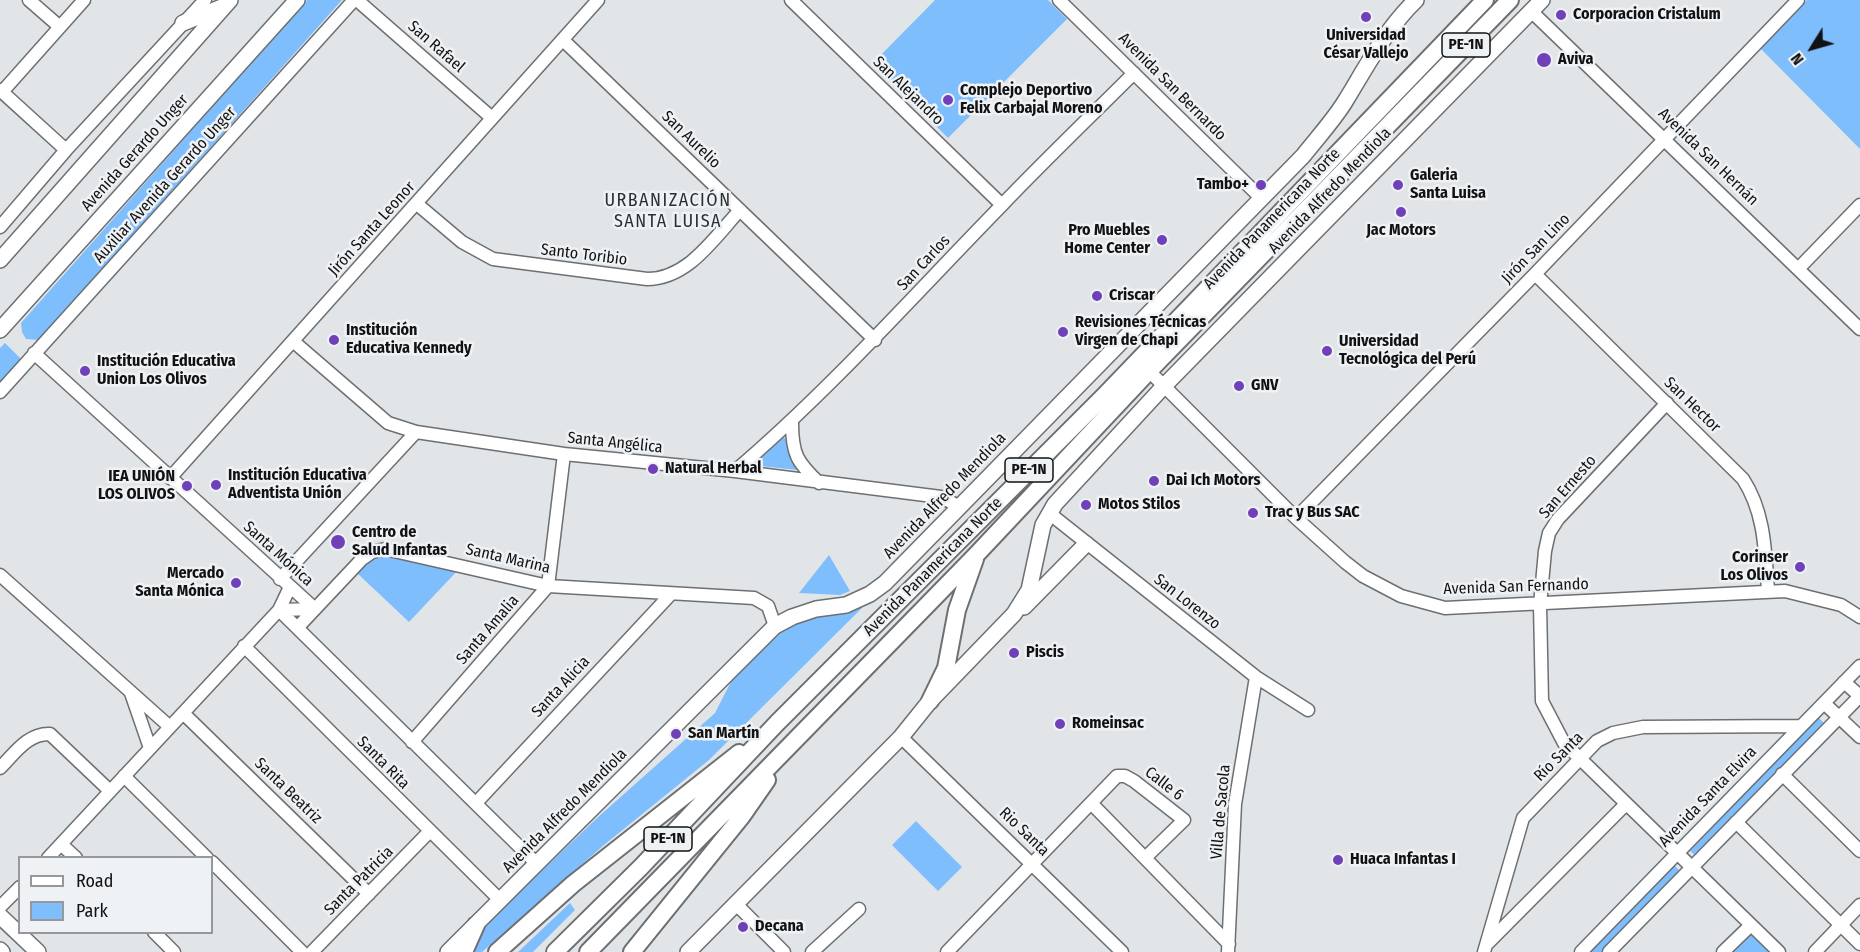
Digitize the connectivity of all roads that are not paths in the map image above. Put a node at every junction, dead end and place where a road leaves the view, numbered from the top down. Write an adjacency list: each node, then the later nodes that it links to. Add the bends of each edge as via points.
1 (30, 0): 16 (street)
2 (84, 0): 16 (street)
3 (205, 0): 15 (street)
4 (297, 0): 33 (main road, Avenida Gerardo Unger)
5 (355, 0): 20 (street, San Rafael); 37 (street, Auxiliar Avenida Gerardo Unger)
6 (598, 0): 17 (street, Jirón Santa Leonor)
7 (791, 0): 25 (street, San Alejandro)
8 (1059, 0): 18 (street, Avenida San Bernardo)
9 (1416, 0): 23 (main road, Avenida Alfredo Mendiola, via 1400,15 1345,102 1303,156)
10 (1485, 0): 78 (highway, Avenida Panamericana Norte / PE-1N, via 1104,396)
11 (1510, 0): 38 (highway, Avenida Panamericana Norte / PE-1N)
12 (1798, 0): 21 (street, Jirón San Lino)
13 (228, 3): 15 (main road); 30 (main road, Avenida Gerardo Unger)
14 (1536, 6): 21 (street, Avenida San Hernán); 39 (main road, Avenida Alfredo Mendiola)
15 (183, 23): 22 (street)
16 (60, 27): 19 (street)
17 (563, 39): 20 (street, Jirón Santa Leonor); 27 (street, San Aurelio)
18 (1134, 73): 23 (street, Avenida San Bernardo); 25 (street, San Carlos)
19 (1, 91): 22 (street)
20 (492, 118): 24 (street, Jirón Santa Leonor)
21 (1664, 138): 31 (street, Avenida San Hernán); 32 (street, Jirón San Lino)
22 (66, 150): 28 (street)
23 (1261, 198): 48 (main road, Avenida Alfredo Mendiola)
24 (417, 204): 27 (street, Santo Toribio, via 462,242 493,259 646,279 662,279 677,273); 36 (street, Jirón Santa Leonor)
25 (1002, 205): 35 (street, San Carlos)
26 (1860, 205): 31 (street)
27 (740, 210): 35 (street, San Aurelio)
28 (5, 212): 29 (street)
29 (0, 227)
30 (0, 260)
31 (1799, 268): 34 (street, Avenida San Hernán)
32 (1535, 274): 41 (street, San Hector); 50 (street, Jirón San Lino)
33 (0, 327)
34 (1860, 329)
35 (874, 340): 42 (street, San Carlos)
36 (294, 342): 43 (street, Santa Angélica, via 388,423); 46 (street, Jirón Santa Leonor)
37 (34, 353): 40 (street, Auxiliar Avenida Gerardo Unger); 46 (street, Santa Mónica)
38 (1149, 371): 39 (street, Avenida San Fernando); 52 (highway, Avenida Panamericana Norte / PE-1N)
39 (1164, 386): 49 (main road, Avenida Alfredo Mendiola); 50 (street, Avenida San Fernando)
40 (0, 392)
41 (1667, 403): 56 (street, San Hector, via 1733,467 1752,492 1761,522); 59 (street, San Ernesto, via 1549,533)
42 (792, 423): 45 (street, San Carlos); 47 (street, via 795,456)
43 (416, 432): 44 (street, Santa Angélica); 54 (street)
44 (564, 454): 45 (street, Santa Angélica); 55 (street)
45 (735, 471): 47 (street, Santa Angélica)
46 (170, 478): 54 (street, Santa Mónica)
47 (819, 483): 48 (street, Santa Angélica, via 941,497)
48 (960, 507): 65 (main road, Avenida Alfredo Mendiola, via 870,594 846,605 792,617)
49 (1049, 513): 51 (street, San Lorenzo); 63 (main road, Avenida Alfredo Mendiola, via 1029,590)
50 (1296, 518): 59 (street, Avenida San Fernando, via 1363,576 1401,596 1445,608)
51 (1086, 544): 63 (main road, via 1035,598); 69 (street, San Lorenzo)
52 (976, 555): 73 (highway, via 957,610 946,668); 83 (highway, Avenida Panamericana Norte / PE-1N)
53 (0, 575): 71 (street)
54 (285, 583): 60 (street, Santa Mónica); 61 (street)
55 (548, 586): 57 (street, Santa Marina); 60 (street, Santa Marina, via 385,549 362,559); 84 (street, Santa Amalia)
56 (1768, 590): 59 (street, Avenida San Fernando); 64 (street, Avenida San Fernando, via 1841,605)
57 (652, 593): 58 (street, Santa Marina); 62 (street)
58 (670, 594): 62 (street, Santa Alicia); 65 (street, Santa Marina, via 754,598 768,606)
59 (1540, 605): 86 (street, San Ernesto, via 1542,701 1564,743)
60 (315, 609): 61 (street); 66 (street, Santa Marina)
61 (279, 610): 66 (street); 67 (street)
62 (655, 610): 91 (street, Santa Alicia)
63 (1014, 614): 73 (main road, Avenida Alfredo Mendiola)
64 (1860, 617)
65 (775, 626): 104 (main road, Avenida Alfredo Mendiola)
66 (298, 627): 84 (street)
67 (244, 646): 76 (street); 95 (street, Santa Rita)
68 (1860, 666): 70 (street, Avenida Santa Elvira)
69 (1256, 677): 75 (street, San Lorenzo); 122 (street, Villa de Sacola, via 1234,804)
70 (1845, 682): 72 (street); 74 (street, Avenida Santa Elvira)
71 (130, 691): 80 (street); 85 (street)
72 (1860, 696): 77 (street)
73 (930, 701): 81 (main road, Avenida Alfredo Mendiola)
74 (1824, 703): 77 (street); 79 (street, Avenida Santa Elvira)
75 (1308, 710)
76 (183, 713): 80 (street); 108 (street, Santa Beatriz)
77 (1839, 717): 82 (street); 88 (street)
78 (777, 723): 130 (highway, via 573,884); 131 (highway, Avenida Panamericana Norte / PE-1N)
79 (1801, 726): 86 (street, Río Santa, via 1643,727 1613,733); 98 (street, Avenida Santa Elvira)
80 (170, 727): 85 (street)
81 (901, 737): 105 (street, Rio Santa); 110 (main road, Avenida Alfredo Mendiola)
82 (1860, 737)
83 (795, 740): 132 (highway, Avenida Panamericana Norte / PE-1N); 133 (highway, via 742,816)
84 (412, 742): 91 (street)
85 (150, 748): 89 (street)
86 (1578, 758): 93 (street); 123 (street, Río Santa, via 1523,818)
87 (0, 768): 90 (street, via 29,739 50,734)
88 (1782, 774): 94 (street); 97 (street)
89 (124, 776): 90 (street); 101 (street)
90 (110, 791): 96 (street)
91 (476, 803): 104 (street)
92 (1091, 803): 102 (street); 102 (street, Calle 6, via 1117,776 1125,776 1184,820); 105 (street, Calle 6)
93 (1626, 804): 98 (street); 123 (street)
94 (1736, 822): 106 (street); 117 (street)
95 (429, 832): 108 (street, Santa Patricia); 109 (street, Santa Rita)
96 (61, 843): 99 (street); 100 (street)
97 (1860, 851)
98 (1677, 853): 106 (street); 139 (street, Avenida Santa Elvira)
99 (50, 856)
100 (74, 856)
101 (205, 856)
102 (1145, 858): 122 (street)
103 (213, 863): 126 (street)
104 (537, 864): 109 (main road, Avenida Alfredo Mendiola)
105 (1034, 865): 137 (street, Calle 6); 138 (street, Rio Santa)
106 (1692, 867): 115 (street); 140 (street)
107 (18, 889): 112 (street)
108 (369, 894): 127 (street, Santa Patricia)
109 (501, 901): 116 (main road, Avenida Alfredo Mendiola)
110 (736, 904): 134 (main road, Avenida Alfredo Mendiola); 135 (street)
111 (1860, 905): 117 (street)
112 (0, 907)
113 (859, 909): 136 (street)
114 (0, 916): 118 (main road)
115 (1751, 924): 141 (street); 142 (street)
116 (476, 925): 128 (main road, Avenida Alfredo Mendiola); 129 (highway)
117 (1841, 925): 121 (street); 143 (street)
118 (18, 933)
119 (19, 934): 124 (main road)
120 (155, 934): 125 (street)
121 (1860, 944)
122 (1228, 948)
123 (1485, 949)
124 (38, 952)
125 (174, 952)
126 (302, 952)
127 (312, 952)
128 (448, 952)
129 (464, 952)
130 (497, 952)
131 (555, 952)
132 (588, 952)
133 (632, 952)
134 (688, 952)
135 (784, 952)
136 (812, 952)
137 (947, 952)
138 (1122, 952)
139 (1581, 952)
140 (1609, 952)
141 (1723, 952)
142 (1779, 952)
143 (1815, 952)

